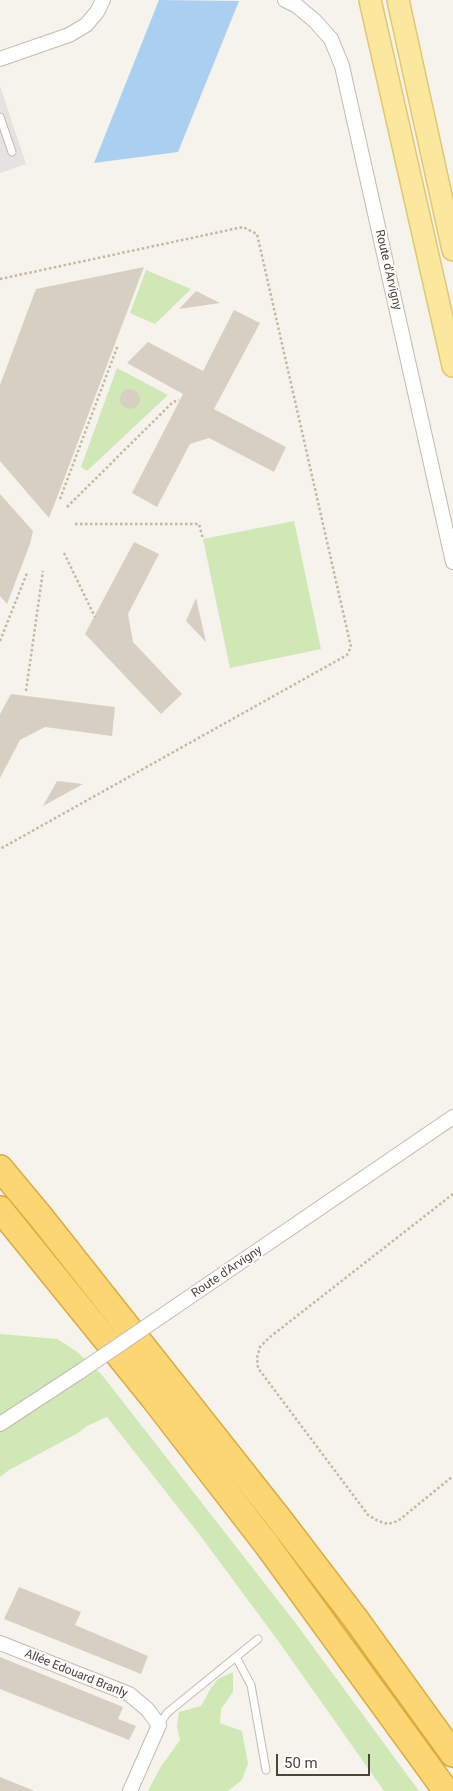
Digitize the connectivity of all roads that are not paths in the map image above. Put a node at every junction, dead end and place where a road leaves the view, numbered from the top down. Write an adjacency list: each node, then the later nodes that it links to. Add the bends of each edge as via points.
1 (103, 0): 5 (street, via 86,25 69,35)
2 (285, 0): 10 (street, Route d'Arvigny, via 315,20 331,39 342,66)
3 (370, 0): 9 (main road)
4 (398, 0): 8 (main road)
5 (0, 59)
6 (0, 116): 7 (lane)
7 (12, 152)
8 (453, 250)
9 (453, 366)
10 (453, 562)
11 (453, 1117): 14 (street, Route d'Arvigny, bridge)
12 (0, 1168): 19 (highway, via 277,1516)
13 (0, 1208): 22 (highway, via 261,1537)
14 (0, 1424)
15 (258, 1640): 17 (lane)
16 (0, 1644): 18 (street, Allée Edouard Branly, via 129,1694 147,1709)
17 (236, 1657): 18 (lane, via 167,1713); 20 (lane, via 251,1685)
18 (159, 1725): 21 (street)
19 (453, 1754)
20 (266, 1770)
21 (130, 1791)
22 (446, 1791)

